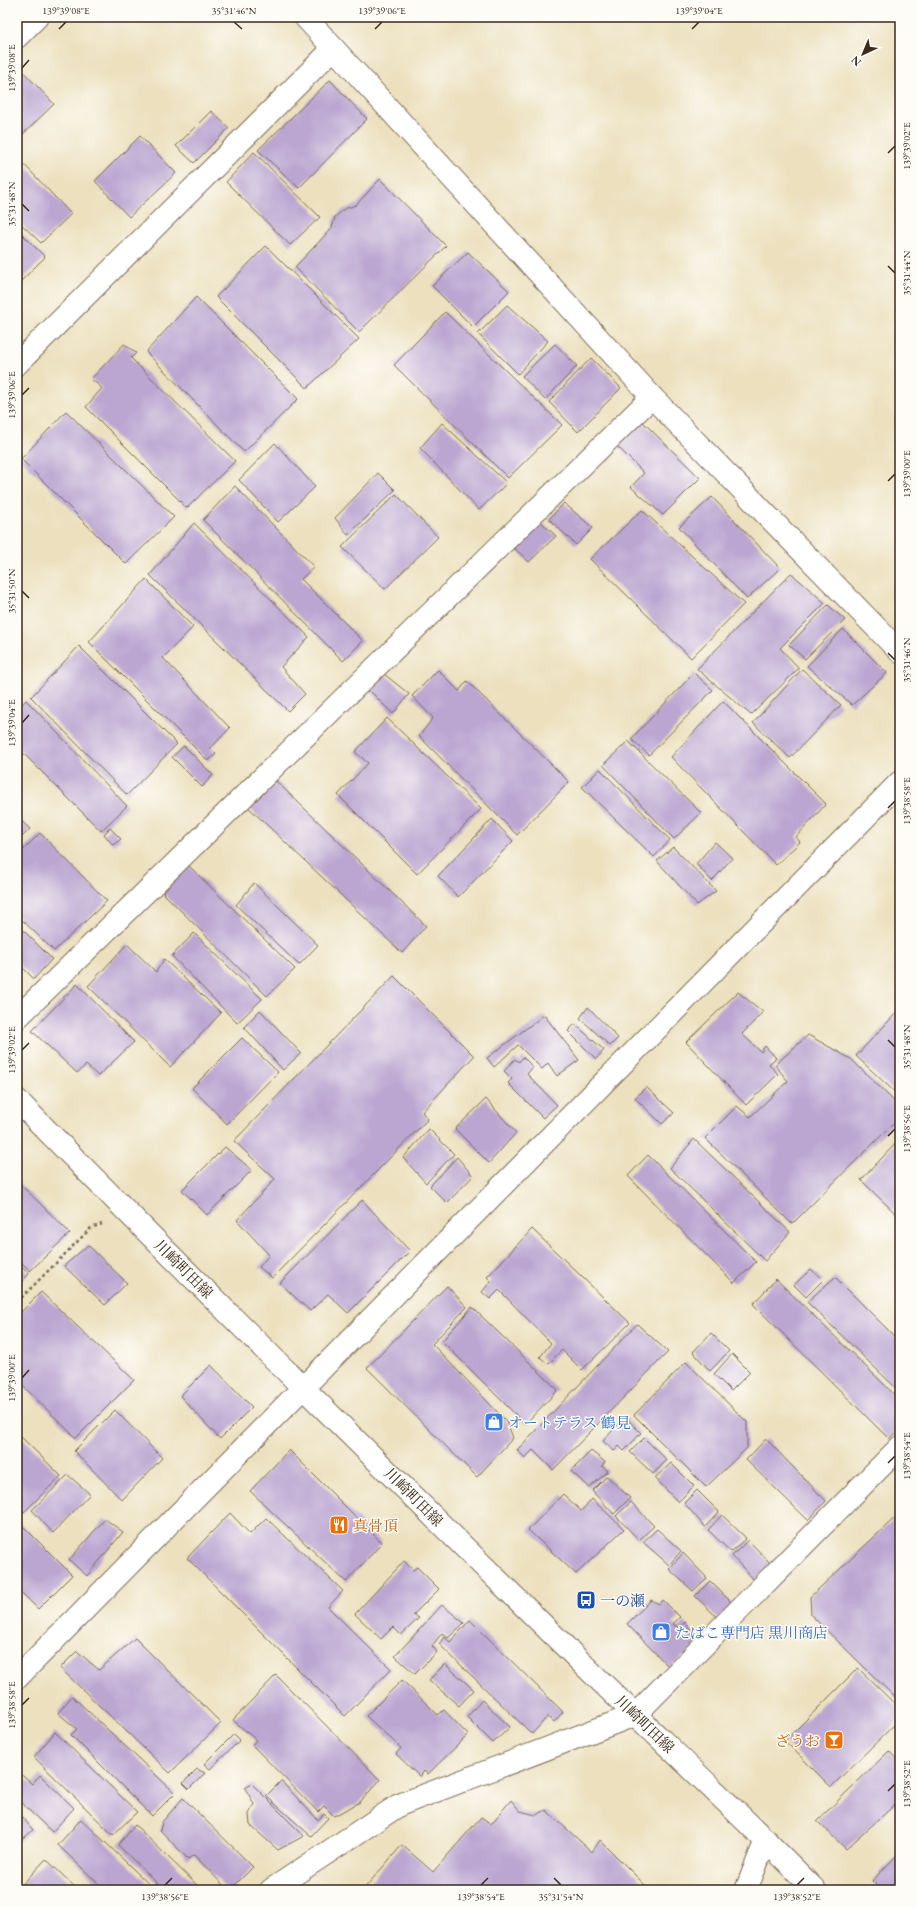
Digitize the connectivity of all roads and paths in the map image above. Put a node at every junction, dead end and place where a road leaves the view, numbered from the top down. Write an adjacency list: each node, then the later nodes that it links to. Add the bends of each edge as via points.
1 (37, 17): 3 (street)
2 (305, 17): 4 (street)
3 (17, 37)
4 (333, 49): 5 (street); 6 (street)
5 (17, 364)
6 (652, 397): 7 (street); 9 (street)
7 (900, 652)
8 (900, 782): 13 (street)
9 (17, 1018)
10 (17, 1100): 11 (street, 川崎町田線)
11 (129, 1215): 12 (path, via 91,1228); 13 (street, 川崎町田線)
12 (17, 1302)
13 (303, 1388): 15 (street); 16 (street, 川崎町田線)
14 (900, 1447): 16 (street)
15 (17, 1678)
16 (635, 1715): 17 (street, 川崎町田線); 18 (street, via 399,1805)
17 (766, 1840): 19 (street); 20 (street, 川崎町田線)
18 (271, 1890)
19 (746, 1890)
20 (815, 1890)

